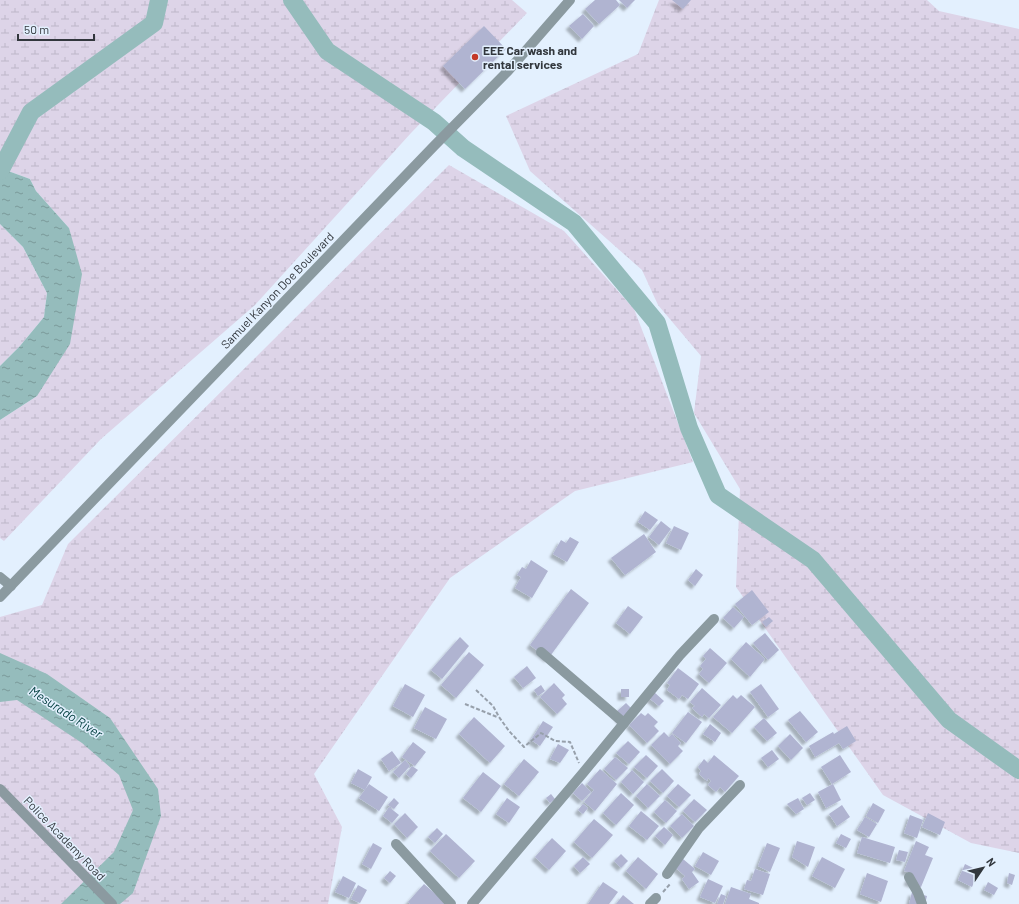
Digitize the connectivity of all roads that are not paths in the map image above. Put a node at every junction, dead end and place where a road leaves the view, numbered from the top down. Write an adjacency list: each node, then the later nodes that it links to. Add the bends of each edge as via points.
1 (570, 0): 3 (street, Samuel Kanyon Doe Boulevard, via 508,71)
2 (0, 577): 3 (street)
3 (11, 586): 4 (street, Samuel Kanyon Doe Boulevard)
4 (0, 597)
5 (714, 619): 7 (street, via 680,655)
6 (541, 652): 7 (street)
7 (624, 723): 15 (street)
8 (740, 785): 12 (street, via 698,828 670,870)
9 (0, 789): 13 (street, Police Academy Road)
10 (396, 844): 14 (street)
11 (909, 877): 16 (street)
12 (670, 878)
13 (112, 904)
14 (451, 904)
15 (472, 904)
16 (922, 904)

